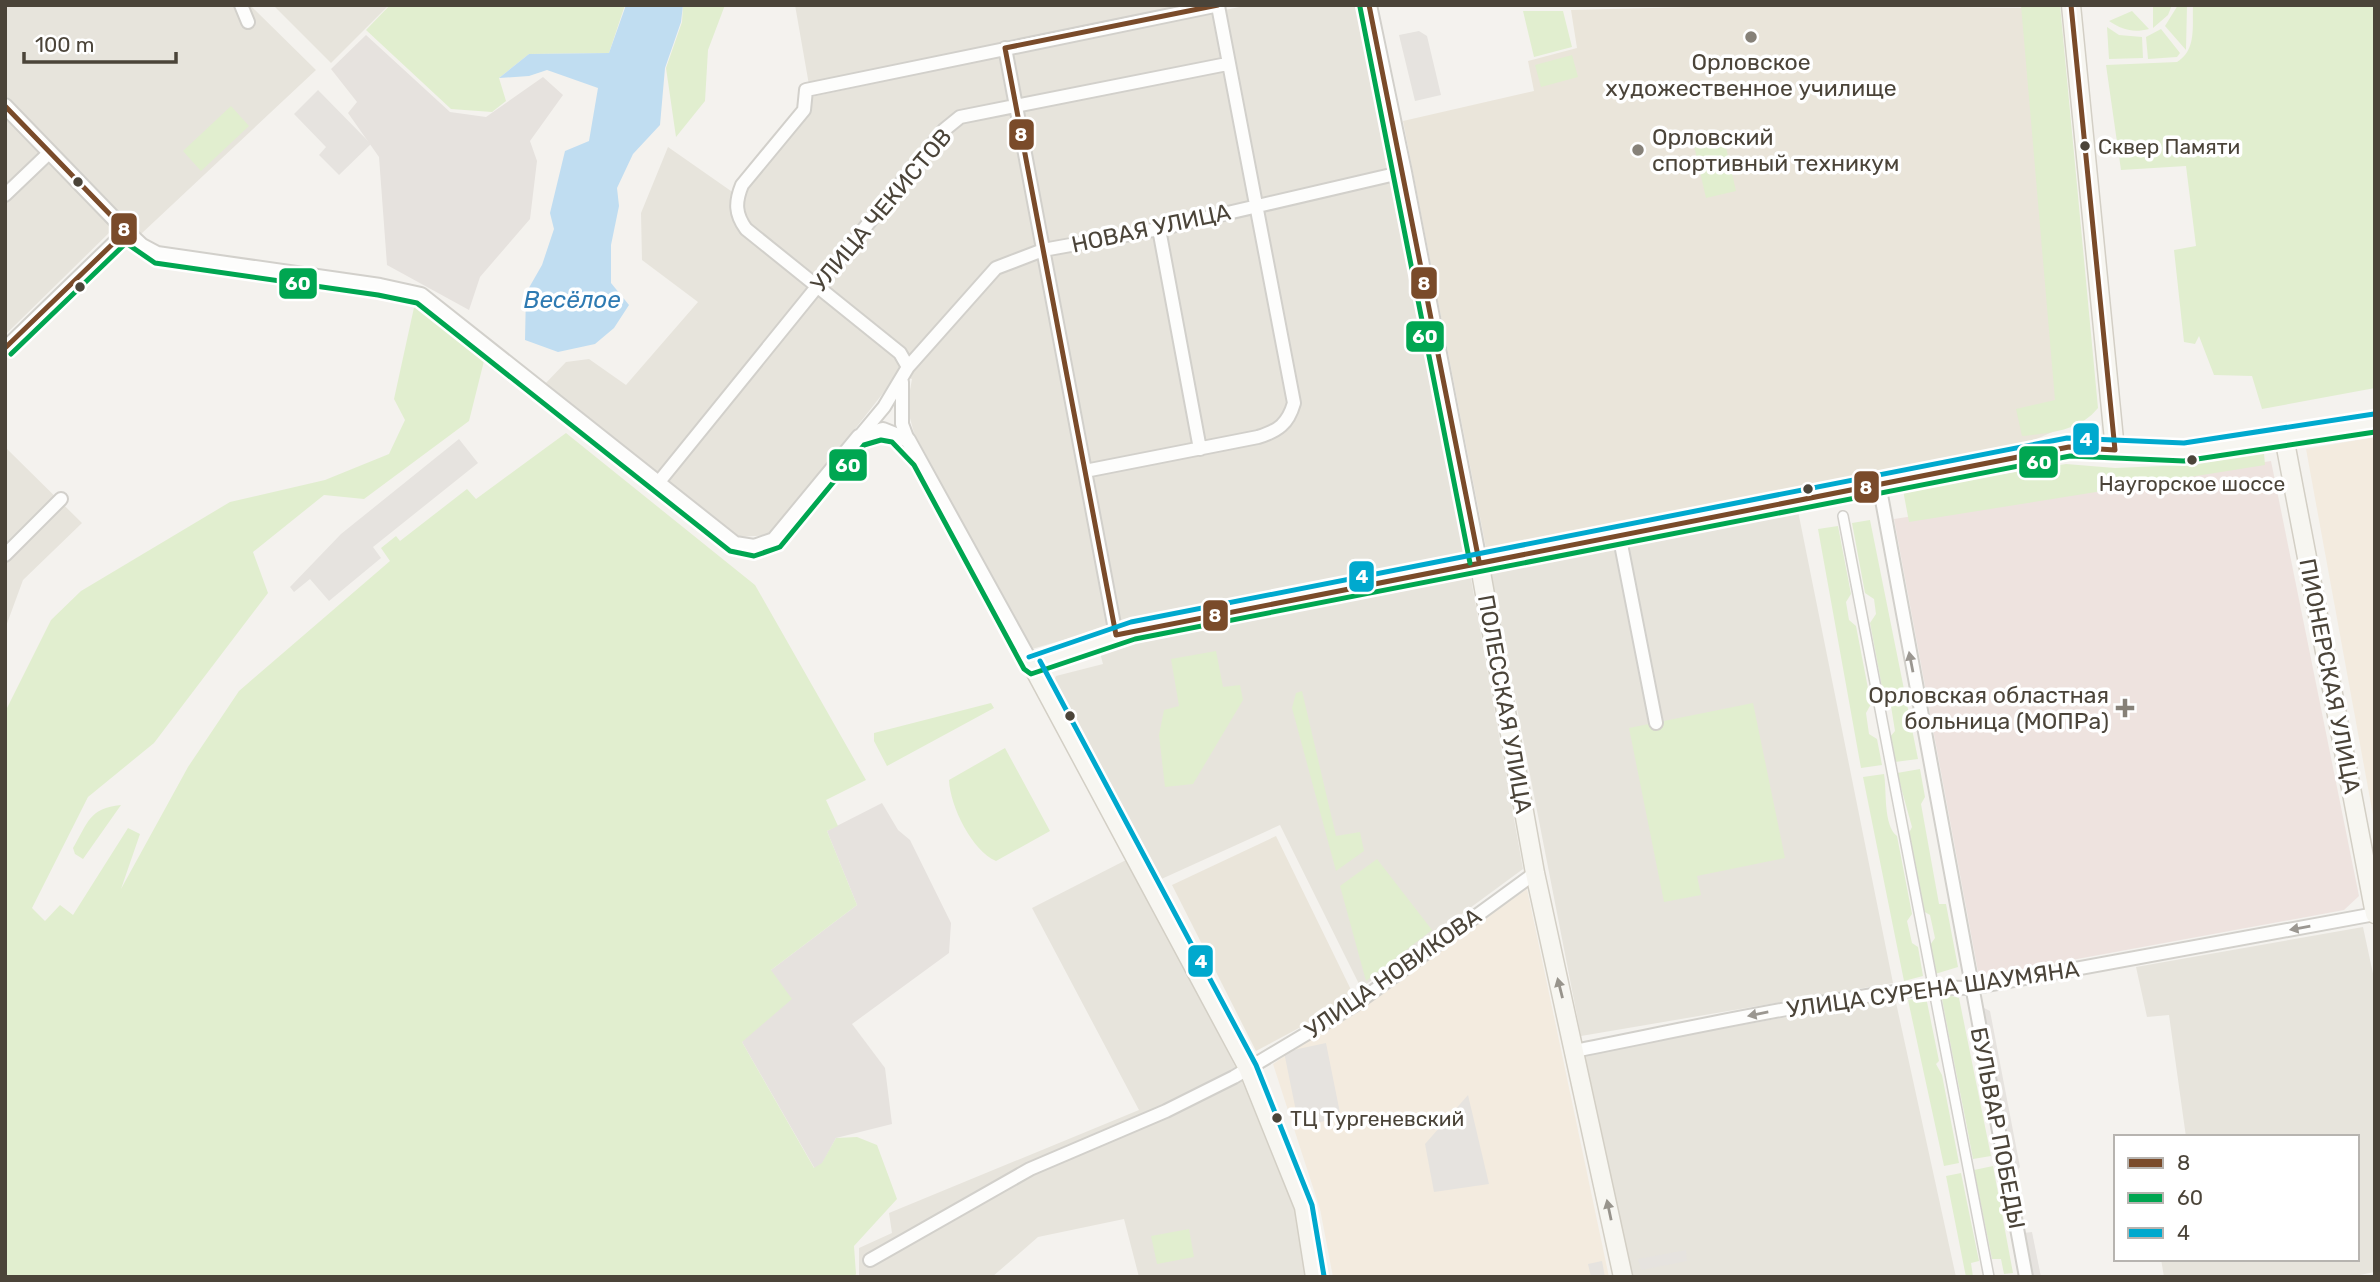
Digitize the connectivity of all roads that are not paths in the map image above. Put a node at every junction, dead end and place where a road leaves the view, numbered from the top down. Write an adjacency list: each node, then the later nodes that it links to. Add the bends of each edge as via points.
1 (1219, 5): 4 (street); 5 (street)
2 (1369, 5): 9 (street, ПОЛЕССКАЯ УЛИЦА)
3 (2071, 5): 23 (main road)
4 (1005, 48): 7 (street); 15 (street, via 806,90 804,110 742,185 737,209 746,229)
5 (1227, 64): 7 (street, УЛИЦА ЧЕКИСТОВ); 11 (street)
6 (5, 106): 8 (street)
7 (1016, 108): 14 (street); 15 (street, УЛИЦА ЧЕКИСТОВ, via 960,117 944,131)
8 (50, 152): 10 (street); 13 (street)
9 (1404, 172): 11 (street, НОВАЯ УЛИЦА); 31 (street, ПОЛЕССКАЯ УЛИЦА)
10 (5, 195)
11 (1254, 207): 12 (street, НОВАЯ УЛИЦА); 22 (street, via 1294,403 1289,418 1270,433)
12 (1159, 229): 14 (street, НОВАЯ УЛИЦА); 22 (street)
13 (126, 231): 16 (street); 25 (street, via 157,254 421,295)
14 (1043, 250): 17 (street, НОВАЯ УЛИЦА, via 996,268); 24 (street)
15 (818, 285): 17 (street, via 900,353); 25 (street, УЛИЦА ЧЕКИСТОВ)
16 (5, 348)
17 (905, 373): 19 (street, НОВАЯ УЛИЦА); 21 (street, via 902,424)
18 (2375, 423): 20 (main road)
19 (859, 437): 21 (street, via 883,430); 25 (street, НОВАЯ УЛИЦА, via 774,540 754,547 735,544)
20 (2284, 437): 23 (main road, via 2184,452); 36 (main road, ПИОНЕРСКАЯ УЛИЦА)
21 (908, 440): 33 (street)
22 (1200, 449): 24 (street)
23 (2115, 450): 26 (main road, via 2069,447)
24 (1085, 471): 32 (street)
25 (658, 483)
26 (1879, 484): 29 (main road); 38 (street, БУЛЬВАР ПОБЕДЫ, one-way to 26)
27 (61, 499): 30 (street)
28 (1843, 516): 37 (street, БУЛЬВАР ПОБЕДЫ)
29 (1619, 534): 31 (main road); 34 (street)
30 (5, 555)
31 (1479, 561): 32 (main road); 35 (main road, ПОЛЕССКАЯ УЛИЦА)
32 (1116, 635): 33 (main road)
33 (1032, 665): 40 (main road)
34 (1656, 723)
35 (1535, 873): 39 (main road, ПОЛЕССКАЯ УЛИЦА, one-way to 35); 40 (street, УЛИЦА НОВИКОВА, via 1353,1006)
36 (2375, 914): 38 (street, УЛИЦА СУРЕНА ШАУМЯНА, one-way to 38)
37 (1931, 986): 38 (street, УЛИЦА СУРЕНА ШАУМЯНА); 39 (street, УЛИЦА СУРЕНА ШАУМЯНА, one-way to 39); 44 (street, БУЛЬВАР ПОБЕДЫ)
38 (1971, 988): 45 (street, БУЛЬВАР ПОБЕДЫ)
39 (1574, 1051): 43 (main road, ПОЛЕССКАЯ УЛИЦА, one-way to 39)
40 (1248, 1068): 41 (street, УЛИЦА НОВИКОВА, via 1166,1111 1030,1170); 42 (main road, via 1304,1207)
41 (870, 1260)
42 (1315, 1277)
43 (1623, 1277)
44 (1989, 1277)
45 (2026, 1277)

